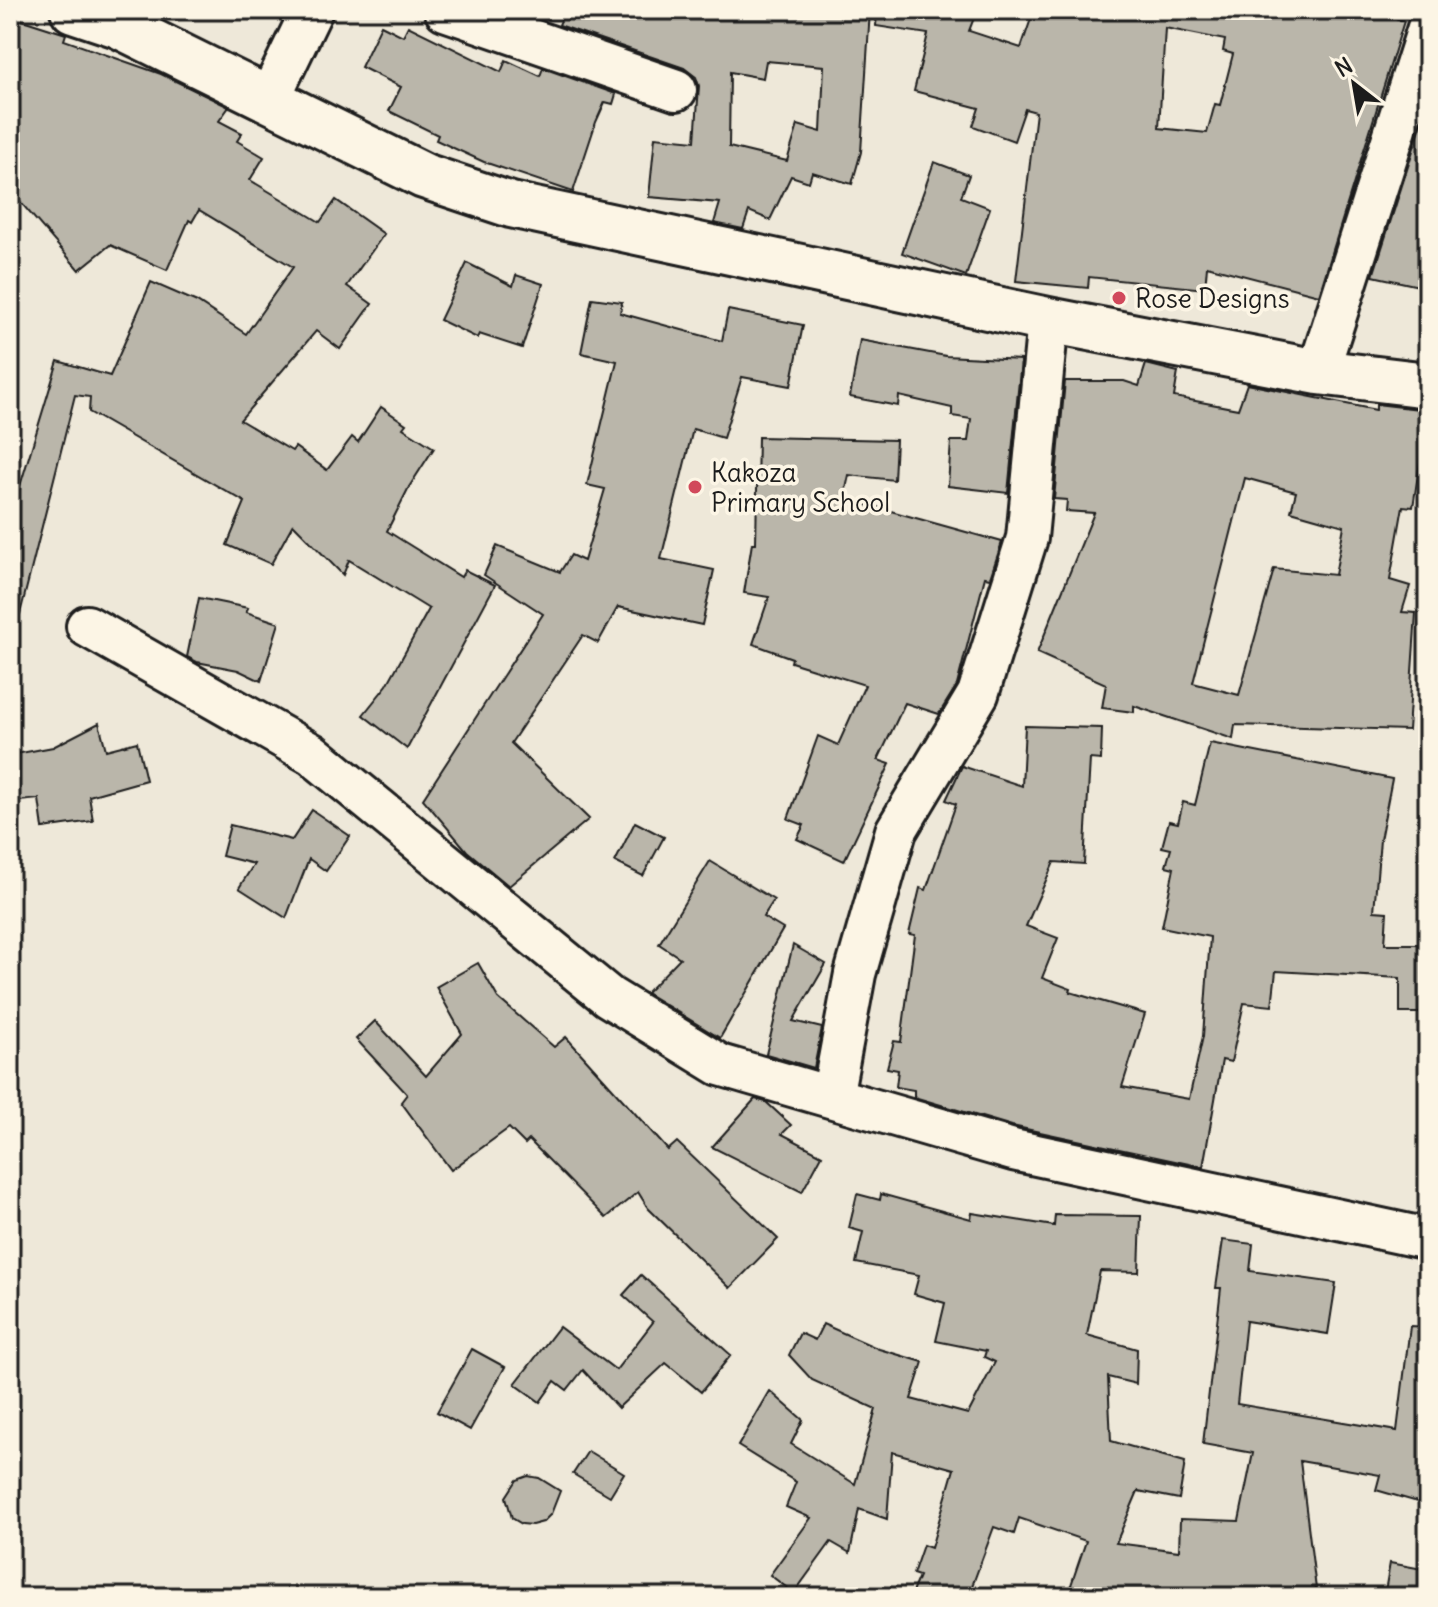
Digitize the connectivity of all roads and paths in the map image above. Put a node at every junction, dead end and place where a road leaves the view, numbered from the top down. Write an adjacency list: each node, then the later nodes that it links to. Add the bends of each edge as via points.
1 (73, 10): 6 (street, via 118,25)
2 (312, 10): 6 (street)
3 (445, 10): 5 (street)
4 (1428, 28): 8 (street)
5 (676, 90)
6 (269, 99): 7 (street, via 424,176 511,205)
7 (1048, 320): 8 (street); 11 (street, via 1027,538 978,694 896,831 855,974)
8 (1318, 372): 9 (street)
9 (1428, 385)
10 (87, 626): 11 (street, via 312,754 609,997 720,1065)
11 (832, 1097): 12 (street, via 1013,1150)
12 (1428, 1239)

